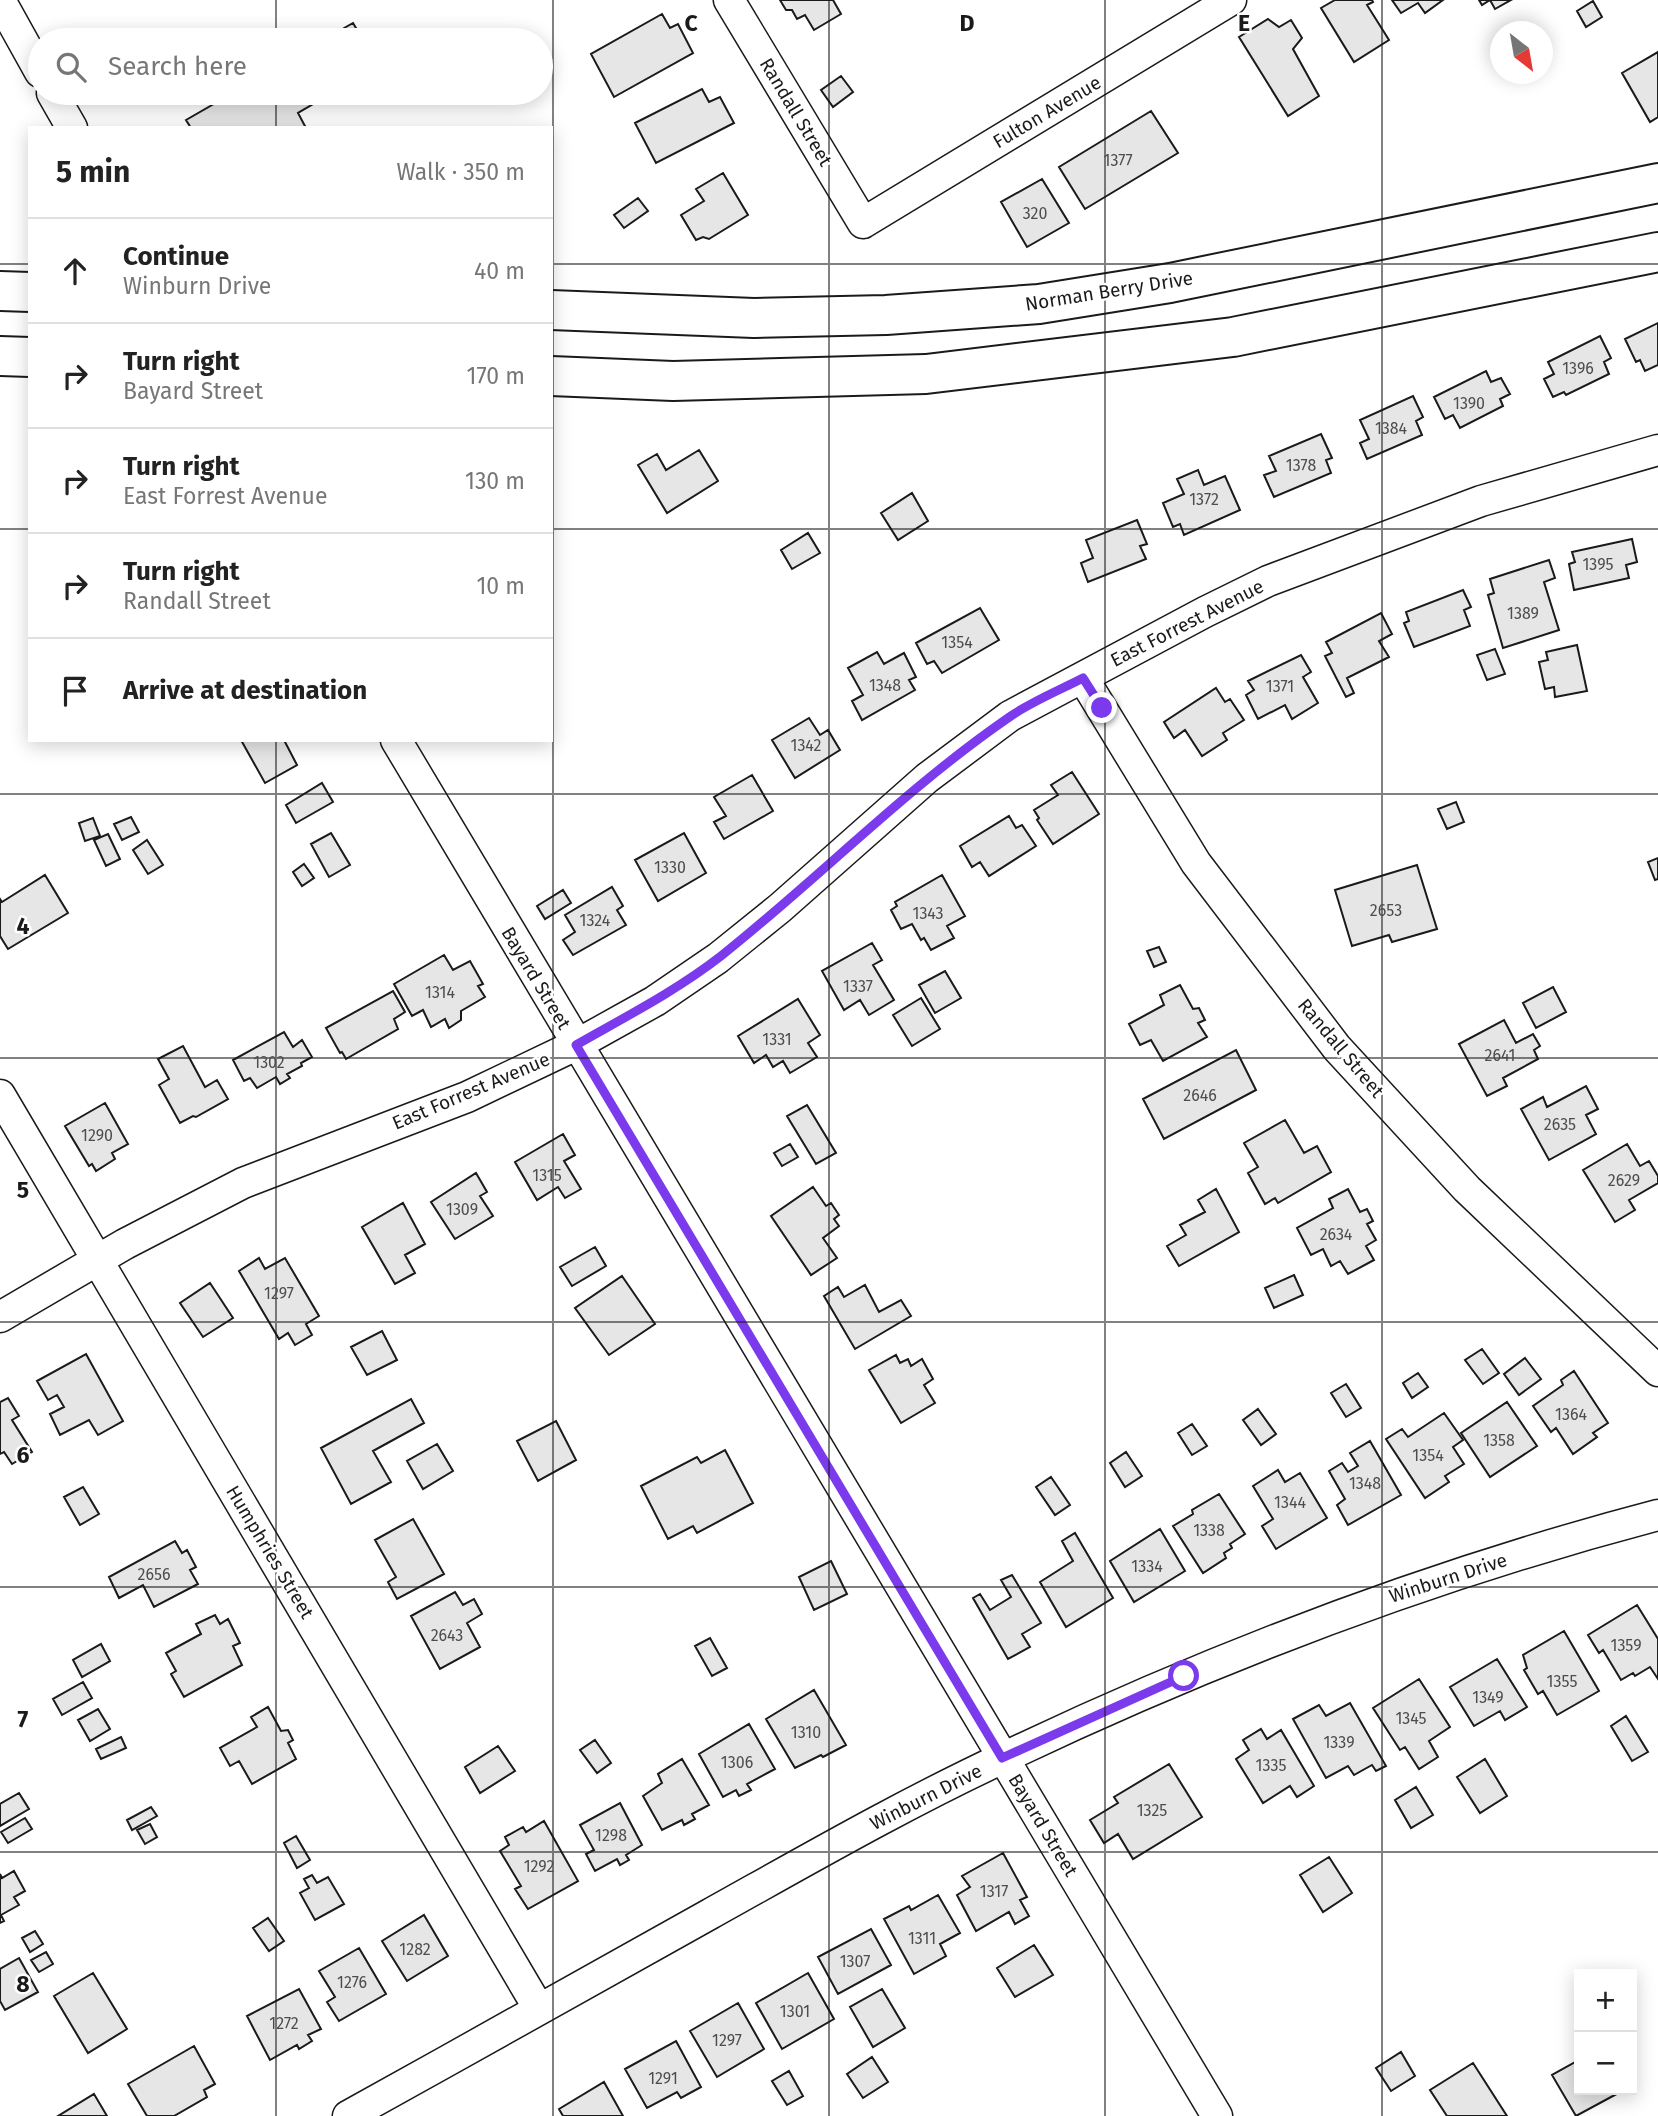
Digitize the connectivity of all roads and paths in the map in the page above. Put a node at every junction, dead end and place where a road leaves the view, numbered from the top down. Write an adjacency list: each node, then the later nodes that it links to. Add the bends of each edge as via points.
1 (729, 0): 8 (street, Randall Street)
2 (1231, 0): 8 (street, Fulton Avenue)
3 (0, 1): 4 (street)
4 (28, 51)
5 (59, 105): 6 (street)
6 (71, 126)
7 (1658, 184): 12 (main road, Norman Berry Drive, via 1170,283 1039,304 754,318)
8 (863, 223)
9 (1658, 252): 15 (main road, via 1233,337 958,371 673,381)
10 (0, 291): 11 (main road)
11 (28, 292)
12 (553, 310)
13 (0, 356): 14 (main road)
14 (28, 357)
15 (553, 376)
16 (1658, 450): 17 (street, East Forrest Avenue, via 1482,501 1268,581)
17 (1083, 678): 19 (street, East Forrest Avenue, via 1010,716 927,778 718,958 655,1001); 23 (street, Randall Street, via 1196,863 1337,1048 1467,1189)
18 (397, 742): 19 (street, Bayard Street)
19 (576, 1045): 21 (street, East Forrest Avenue, via 467,1097 243,1183); 25 (street, Bayard Street)
20 (0, 1095): 21 (street, Humphries Street)
21 (97, 1259): 22 (street, East Forrest Avenue); 26 (street, Humphries Street)
22 (0, 1317)
23 (1658, 1371)
24 (1658, 1515): 25 (street, Winburn Drive, via 1383,1599 1184,1676)
25 (1002, 1758): 26 (street, Winburn Drive, via 844,1839); 28 (street, Bayard Street)
26 (540, 2009): 27 (street, Winburn Drive)
27 (348, 2116)
28 (1217, 2116)

